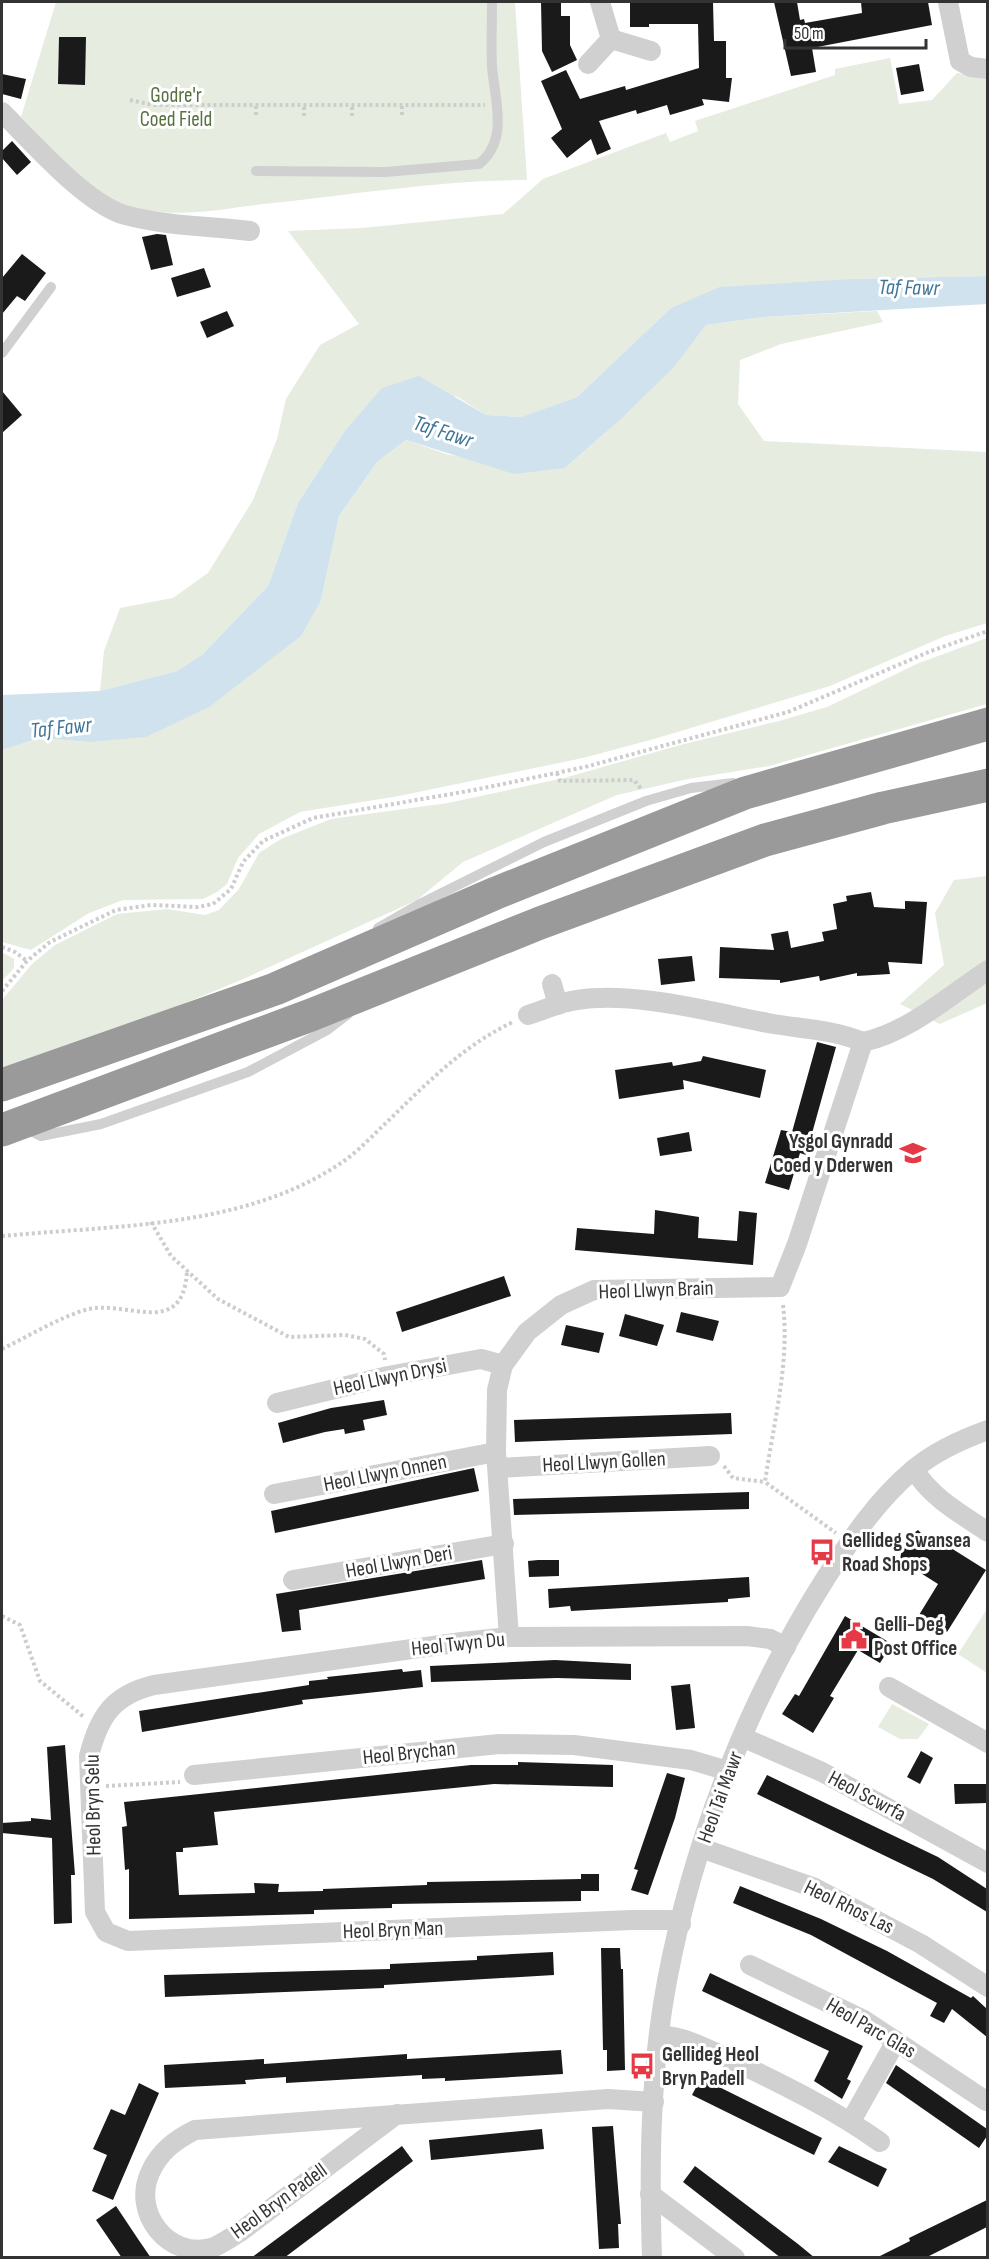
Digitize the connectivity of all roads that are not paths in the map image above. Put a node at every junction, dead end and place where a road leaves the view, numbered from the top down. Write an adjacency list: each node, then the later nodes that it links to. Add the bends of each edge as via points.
1 (492, 2): 9 (lane, via 497,136 494,148 479,164 385,172)
2 (600, 2): 4 (street)
3 (948, 2): 7 (street, via 960,61)
4 (612, 39): 5 (street); 6 (street)
5 (651, 51)
6 (588, 63)
7 (987, 69)
8 (2, 112): 10 (street, via 94,200 123,215)
9 (256, 171)
10 (250, 231)
11 (51, 287): 12 (lane)
12 (2, 353)
13 (987, 724): 14 (highway)
14 (798, 776): 16 (lane, via 691,788 646,801 544,843 418,905); 20 (highway, via 655,827)
15 (987, 785): 25 (highway, via 765,840 540,922 384,986)
16 (367, 935)
17 (356, 941): 20 (lane)
18 (987, 970): 23 (street, via 907,1024)
19 (552, 984): 21 (street)
20 (275, 989): 24 (highway)
21 (558, 1005): 22 (street); 23 (street, via 596,998 696,1007 842,1033)
22 (528, 1015)
23 (863, 1042): 26 (street, Heol Llwyn Brain, via 798,1244 780,1287 594,1290 561,1305 527,1332)
24 (2, 1085)
25 (10, 1127)
26 (503, 1365): 27 (street, Heol Llwyn Drysi, via 481,1359); 30 (street, Heol Llwyn Brain, via 496,1390)
27 (277, 1403)
28 (987, 1430): 31 (street, Heol Tai Mawr)
29 (710, 1456): 30 (street, Heol Llwyn Gollen)
30 (498, 1460): 32 (street, Heol Llwyn Onnen); 34 (street, Heol Llwyn Brain)
31 (914, 1469): 33 (street, via 942,1501); 37 (street, Heol Tai Mawr, via 878,1504 850,1541)
32 (274, 1494)
33 (987, 1532)
34 (504, 1544): 35 (street, Heol Llwyn Deri); 36 (street, Heol Llwyn Brain)
35 (293, 1580)
36 (509, 1637): 37 (street, Heol Twyn Du, via 747,1636 770,1639); 39 (street, Heol Twyn Du)
37 (786, 1647): 40 (street, Heol Tai Mawr)
38 (889, 1687): 41 (street)
39 (132, 1690): 47 (street, Heol Bryn Selu, via 111,1706 96,1731 90,1756 95,1912)
40 (742, 1737): 42 (street, Heol Tai Mawr); 45 (street, Heol Scwrfa, via 822,1772)
41 (987, 1743)
42 (728, 1771): 43 (street, Heol Brychan, via 691,1760 574,1745 499,1744); 44 (street, Heol Tai Mawr)
43 (194, 1775)
44 (700, 1848): 46 (street, Heol Tai Mawr); 49 (street, Heol Rhos Las, via 815,1888 921,1944)
45 (987, 1863)
46 (681, 1924): 47 (street, Heol Bryn Man, via 671,1920 632,1920 128,1941); 50 (street, Heol Tai Mawr, via 667,1981)
47 (106, 1932)
48 (750, 1965): 51 (street, Heol Parc Glas, via 864,2020)
49 (987, 1986)
50 (660, 2035): 53 (street, Heol Tai Mawr); 55 (street, via 685,2038)
51 (896, 2041): 52 (street, Heol Parc Glas); 55 (street)
52 (986, 2101)
53 (654, 2102): 54 (street, Heol Bryn Padell, via 608,2099); 57 (street, Heol Tai Mawr)
54 (397, 2114): 54 (street, Heol Bryn Padell, via 195,2130 177,2138 162,2152 149,2175 145,2196 155,2230 175,2246 191,2250 212,2248 240,2232)
55 (850, 2121): 56 (street)
56 (880, 2142)
57 (650, 2194): 58 (street, Heol Tai Mawr); 59 (street)
58 (652, 2258)
59 (735, 2258)

